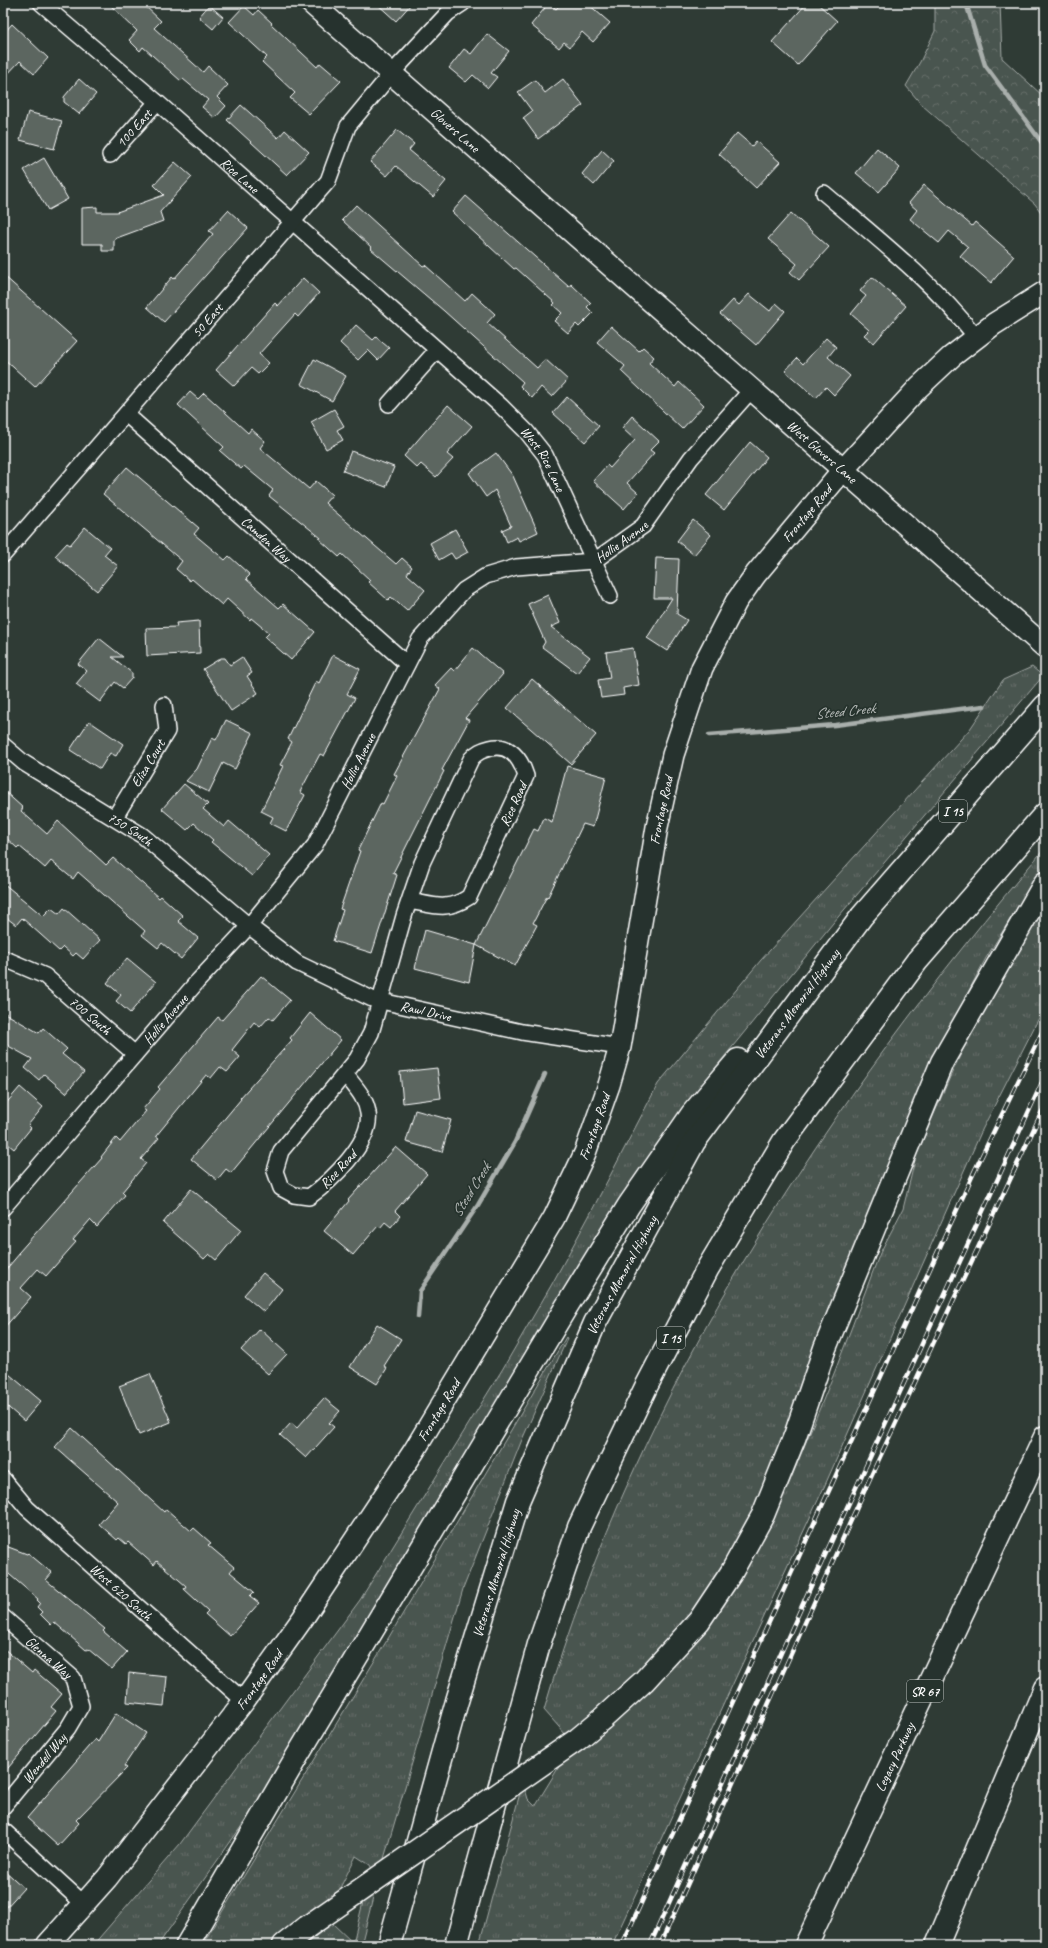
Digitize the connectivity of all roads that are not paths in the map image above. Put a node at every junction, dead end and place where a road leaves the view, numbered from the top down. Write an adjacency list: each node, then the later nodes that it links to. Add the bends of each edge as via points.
1 (41, 3): 5 (street, Rice Lane)
2 (311, 3): 4 (street, Glovers Lane)
3 (463, 3): 4 (street, 50 East, via 448,12)
4 (391, 74): 8 (street, 50 East, via 348,126 328,180); 9 (street, Glovers Lane)
5 (157, 102): 6 (street, 100 East); 8 (street, Rice Lane)
6 (110, 155)
7 (824, 193): 11 (street, via 940,296)
8 (292, 222): 12 (street, Rice Lane); 15 (street, 50 East)
9 (600, 256): 13 (street, West Glovers Lane)
10 (1045, 292): 11 (street, Frontage Road, via 1022,304)
11 (976, 337): 16 (street, Frontage Road, via 919,387)
12 (437, 350): 14 (street); 18 (street, West Rice Lane, via 501,406 546,455)
13 (752, 389): 16 (street, West Glovers Lane); 18 (street, Hollie Avenue, via 691,458 643,526)
14 (388, 404)
15 (126, 414): 17 (street, 50 East); 21 (street, Camden Way)
16 (842, 470): 20 (street, West Glovers Lane); 33 (street, Frontage Road, via 736,602 702,668 673,755 655,835)
17 (3, 555)
18 (594, 561): 19 (street, West Rice Lane); 21 (street, Hollie Avenue, via 516,567 486,576 464,590 420,639)
19 (610, 596)
20 (1039, 641)
21 (407, 664): 30 (street, Hollie Avenue, via 316,845)
22 (164, 705): 26 (street, Eliza Court, via 167,731)
23 (1045, 706): 29 (highway, Veterans Memorial Highway / I 15)
24 (3, 745): 26 (street, 750 South, via 24,763)
25 (1045, 814): 52 (highway, I 15, via 917,961 784,1142 708,1268 646,1387 579,1527 539,1644)
26 (115, 817): 30 (street, 750 South, via 144,836)
27 (1045, 883): 50 (highway, bridge, via 942,1062 825,1348 795,1436 763,1515 731,1573 699,1621 644,1681 573,1743)
28 (409, 901): 28 (street, Rice Road, via 422,863 471,759 484,749 505,748 517,757 526,776 469,897 445,907); 32 (street, Rice Road)
29 (862, 916): 45 (highway, via 692,1114 629,1205); 51 (highway, Veterans Memorial Highway / I 15, via 694,1142 595,1323 518,1501 457,1701)
30 (249, 926): 32 (street, Rawl Drive, via 297,963); 34 (street, Hollie Avenue)
31 (3, 958): 34 (street, 700 South, via 46,976)
32 (381, 1001): 33 (street, Rawl Drive, via 522,1032); 35 (street, Rice Road, via 371,1033 357,1059)
33 (620, 1048): 41 (street, Frontage Road, via 585,1153 554,1218 414,1451 303,1618)
34 (135, 1054): 36 (street, Hollie Avenue)
35 (345, 1074): 35 (street, Rice Road, via 361,1094 368,1113 368,1127 357,1149 325,1186 309,1197 294,1195 282,1188 275,1171 281,1151)
36 (5, 1202)
37 (1045, 1438): 53 (highway, Legacy Parkway / SR 67)
38 (3, 1479): 41 (street, West 620 South, via 27,1508)
39 (3, 1617): 42 (street, Glenna Way, via 73,1678)
40 (1045, 1688): 54 (highway)
41 (244, 1701): 46 (street, Frontage Road)
42 (81, 1706): 43 (street, Wendell Way, via 68,1728)
43 (3, 1807)
44 (3, 1830): 46 (street)
45 (239, 1856): 48 (highway); 49 (highway)
46 (84, 1904): 47 (street, Frontage Road)
47 (47, 1945)
48 (170, 1945)
49 (187, 1945)
50 (284, 1945)
51 (388, 1945)
52 (456, 1945)
53 (806, 1945)
54 (937, 1945)

